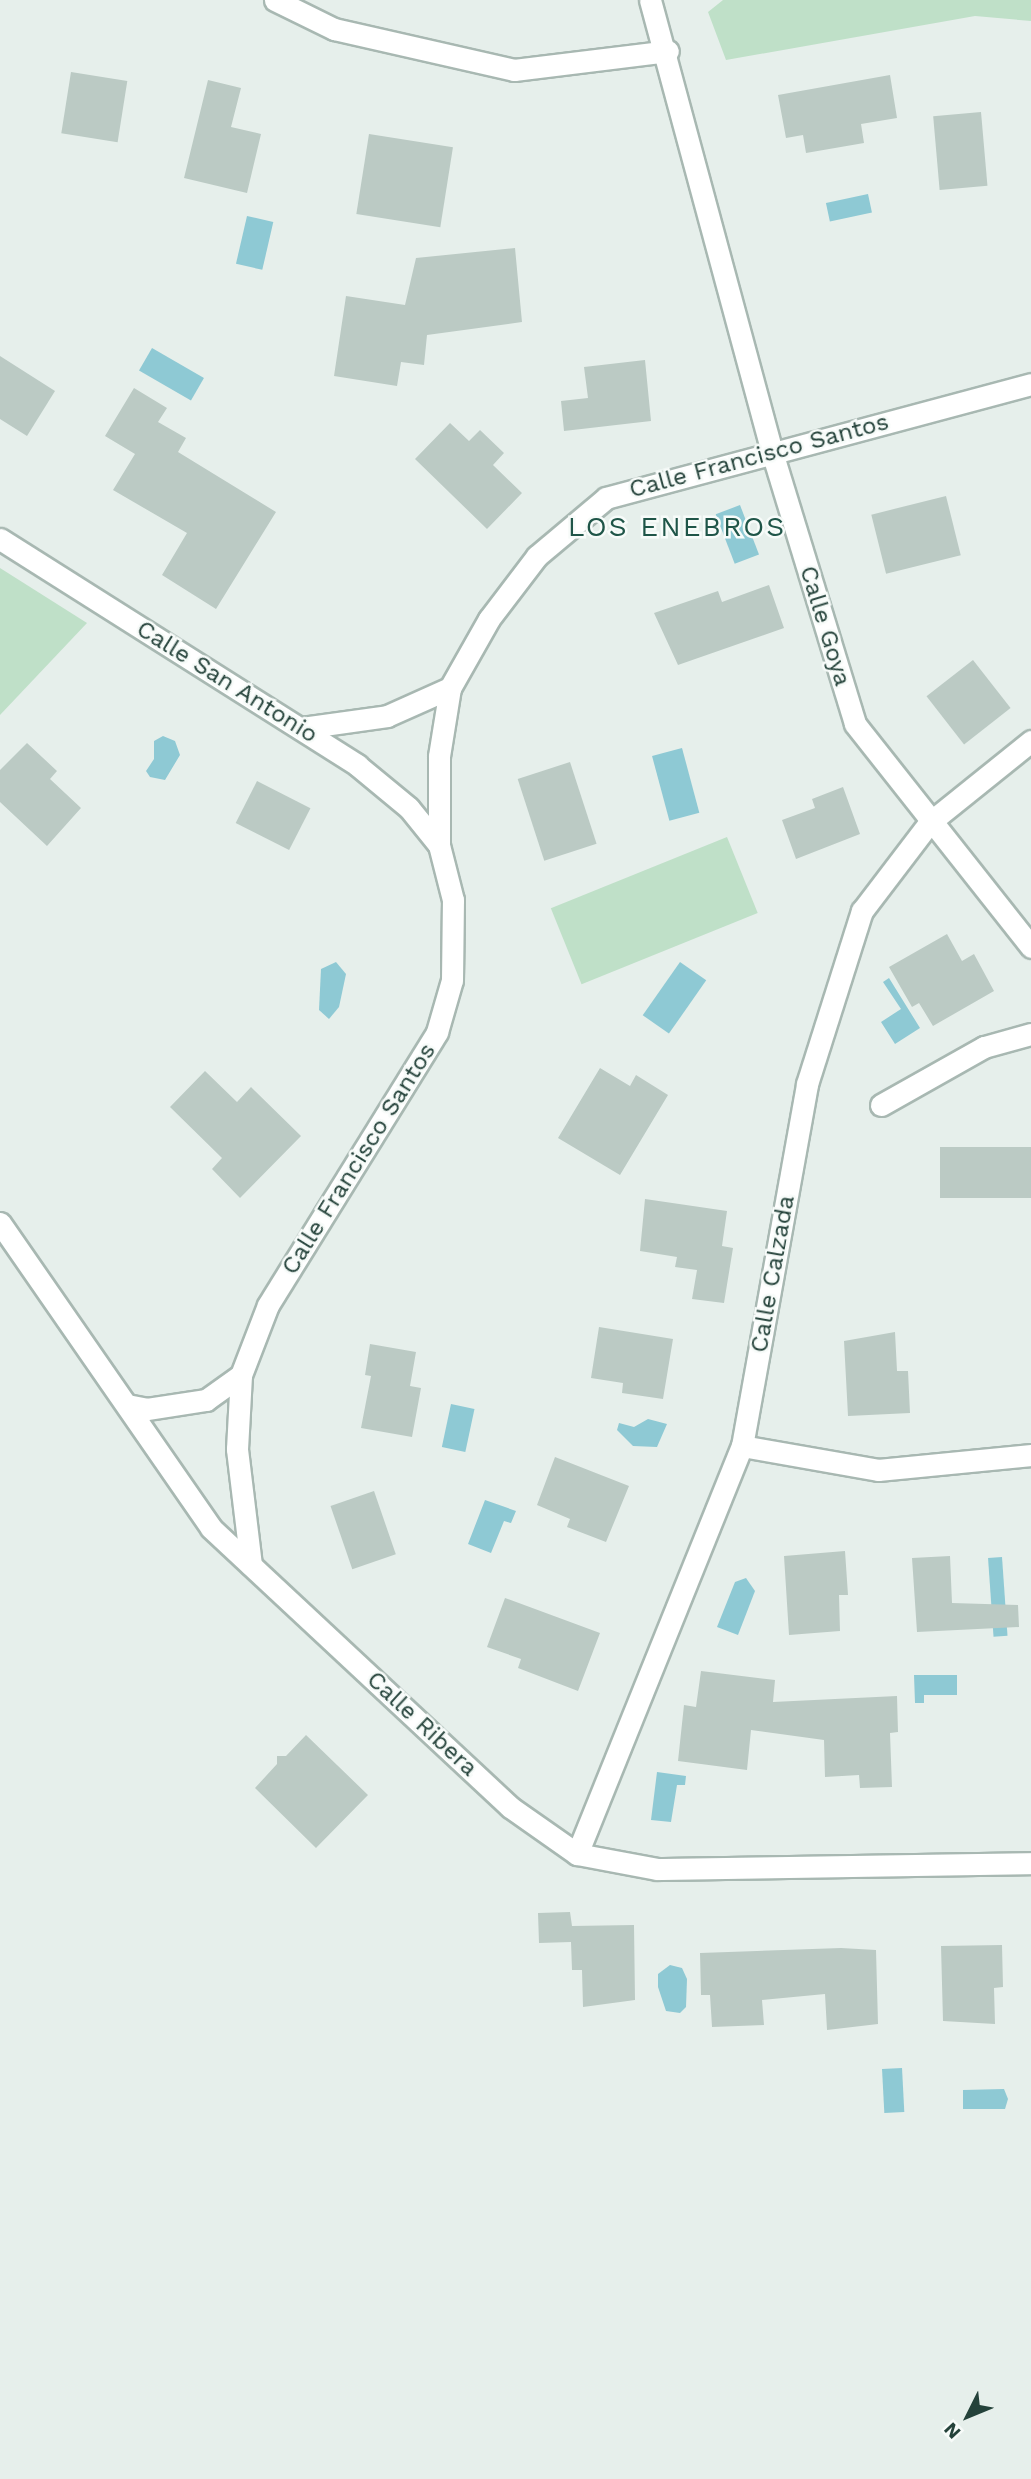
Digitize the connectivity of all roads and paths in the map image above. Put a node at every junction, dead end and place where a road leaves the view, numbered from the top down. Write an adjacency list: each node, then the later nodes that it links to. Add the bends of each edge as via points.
1 (275, 0): 3 (street, via 334,29 514,70)
2 (650, 0): 3 (street, Calle Goya)
3 (668, 51): 5 (street, Calle Goya)
4 (1031, 384): 5 (street, Calle Francisco Santos)
5 (772, 452): 7 (street, Calle Francisco Santos, via 606,498 537,556 489,620); 10 (street, Calle Goya, via 855,724)
6 (0, 539): 8 (street, Calle San Antonio)
7 (450, 688): 8 (street, via 387,716); 11 (street, Calle Francisco Santos, via 439,756)
8 (302, 728): 11 (street, Calle San Antonio, via 409,808)
9 (1031, 741): 10 (street, Calle Calzada)
10 (929, 822): 12 (street, Calle Goya); 18 (street, Calle Calzada, via 862,911 807,1084)
11 (439, 845): 16 (street, Calle Francisco Santos, via 453,900 452,981 437,1032 268,1305)
12 (1031, 947)
13 (1031, 1034): 14 (street, via 984,1047)
14 (881, 1105)
15 (0, 1223): 17 (street, Calle Ribera)
16 (241, 1375): 17 (street, via 206,1400 147,1409); 20 (street, Calle Francisco Santos, via 237,1449)
17 (127, 1405): 20 (street, Calle Ribera, via 211,1528)
18 (742, 1446): 19 (street, via 878,1470); 21 (street, Calle Calzada)
19 (1031, 1455)
20 (251, 1565): 21 (street, Calle Ribera, via 510,1808)
21 (577, 1854): 22 (street, Calle Ribera, via 657,1870)
22 (1031, 1863)

